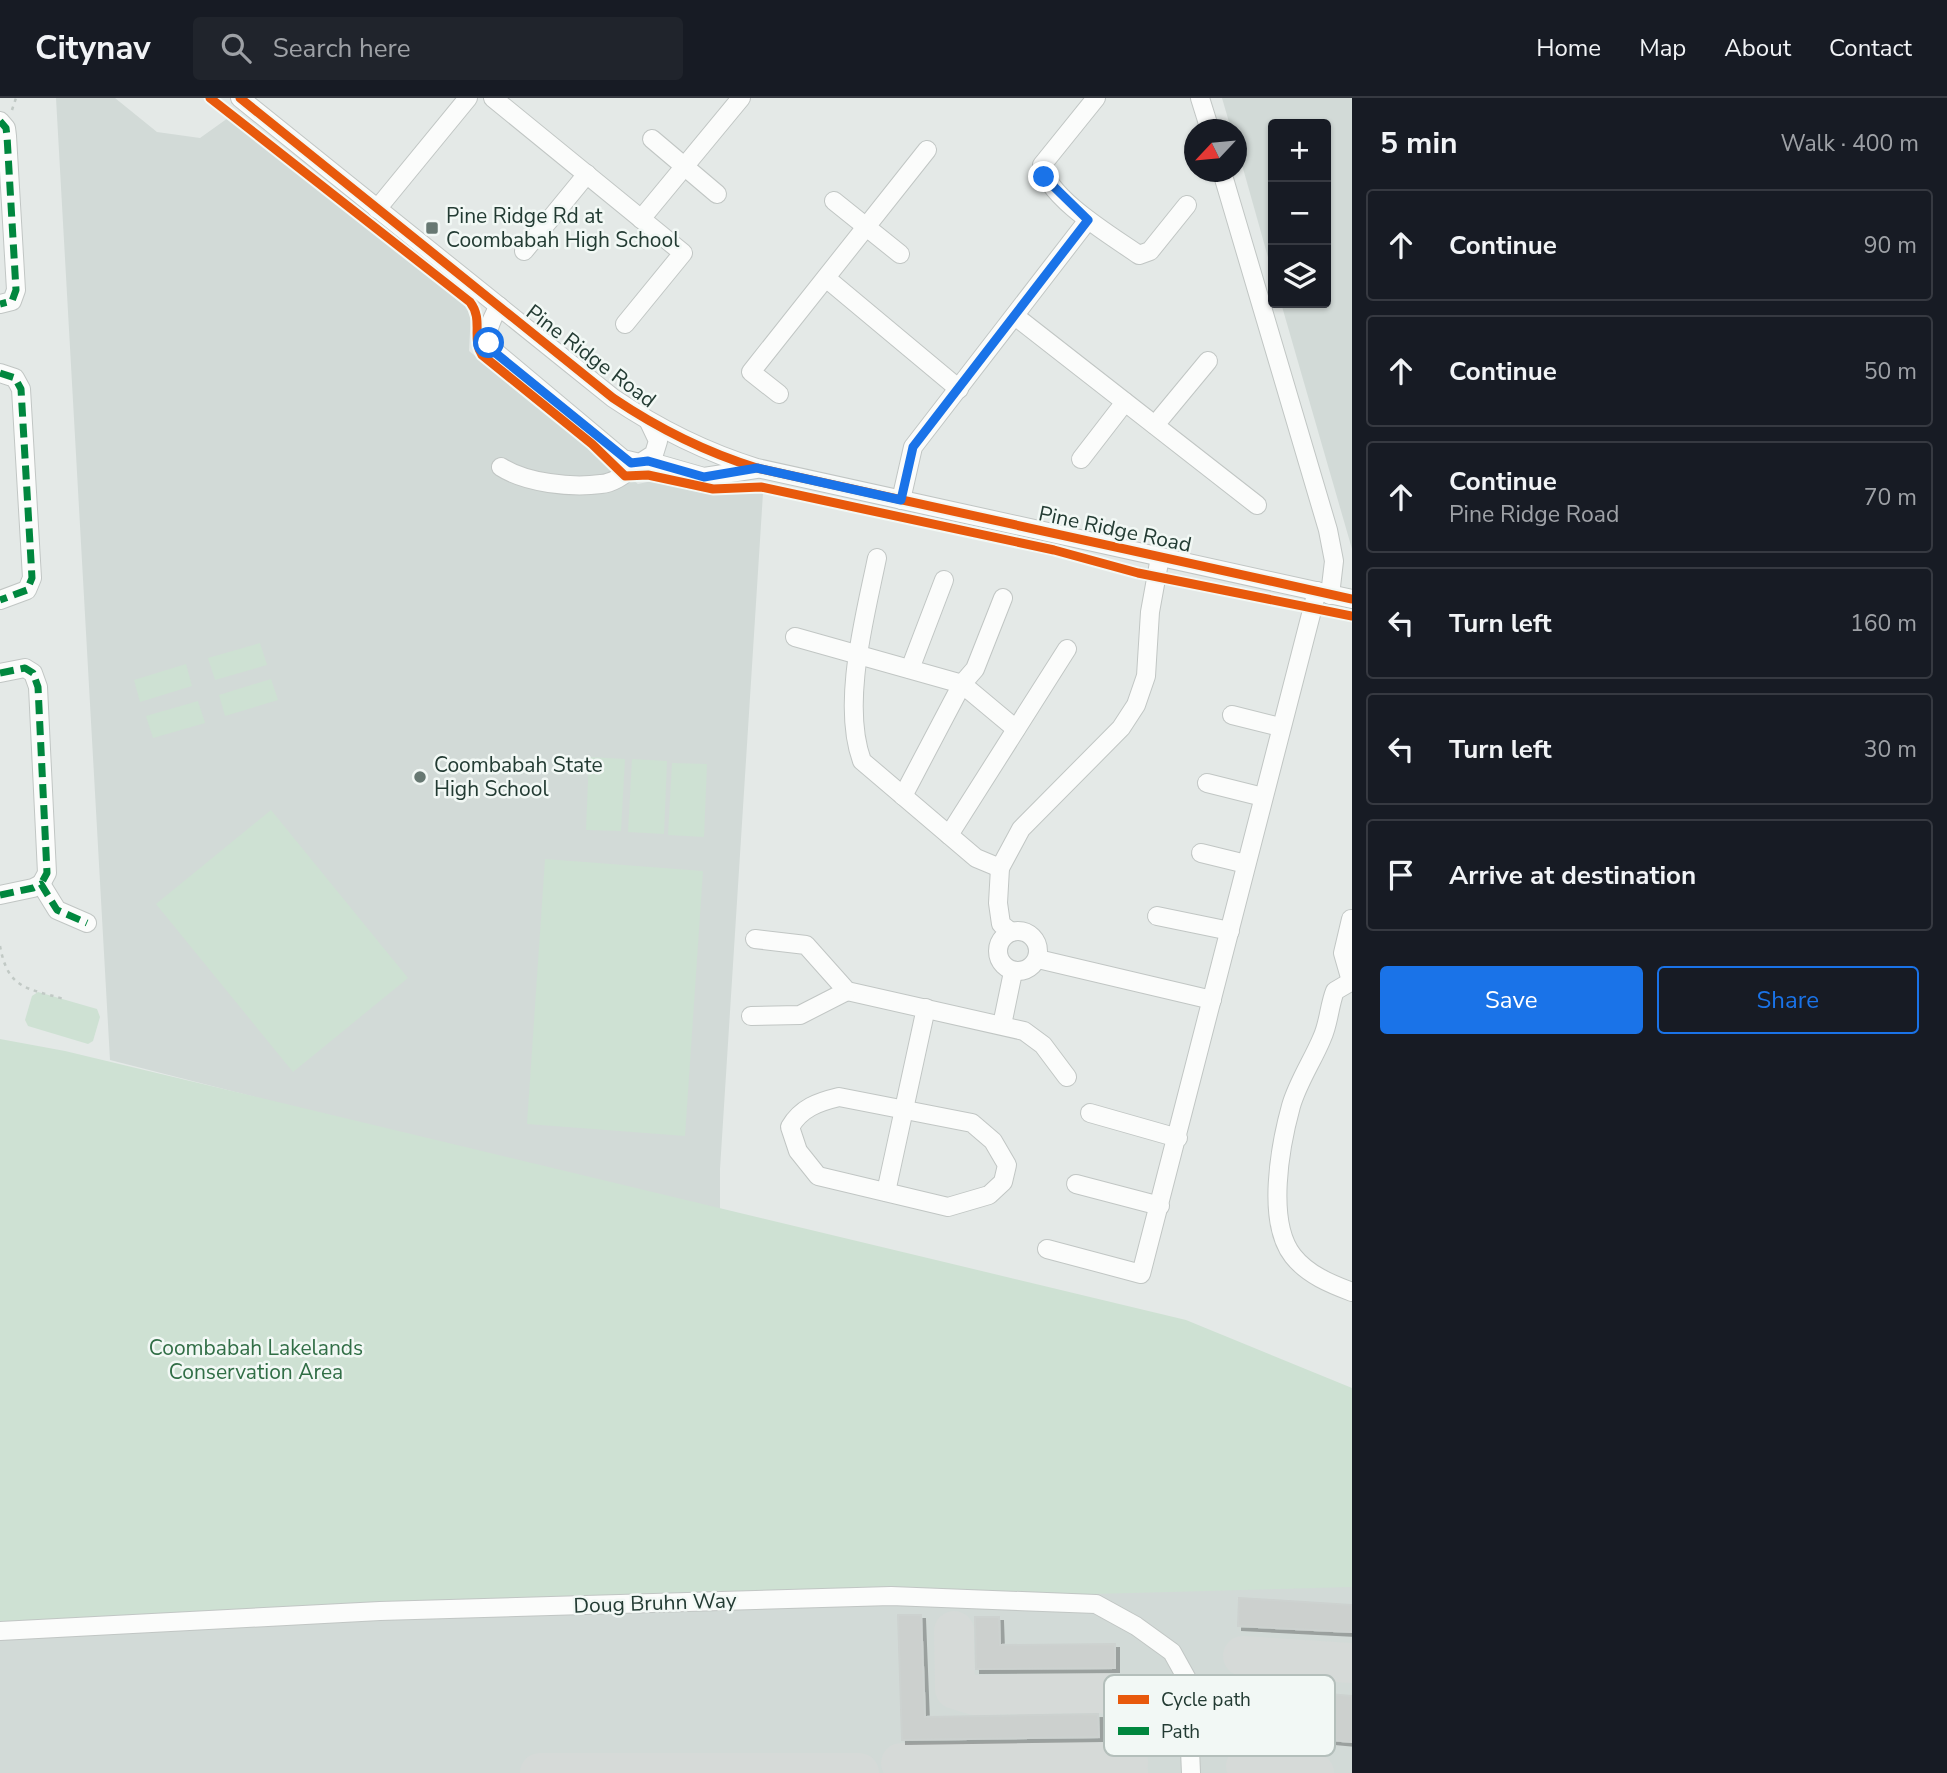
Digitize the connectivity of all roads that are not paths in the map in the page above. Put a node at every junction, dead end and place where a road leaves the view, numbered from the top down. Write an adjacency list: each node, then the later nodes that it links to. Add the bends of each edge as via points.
1 (240, 98): 17 (street, Pine Ridge Road)
2 (468, 98): 17 (street)
3 (493, 98): 12 (street)
4 (741, 98): 11 (street)
5 (1096, 98): 19 (street, via 1042,165 1044,177)
6 (1200, 98): 7 (street)
7 (1207, 119)
8 (0, 121): 24 (street, via 7,136 16,290 12,301)
9 (652, 139): 11 (street)
10 (927, 150): 20 (street)
11 (684, 166): 14 (street); 18 (street)
12 (587, 174): 18 (street); 21 (street)
13 (1225, 182): 44 (street, via 1328,530 1334,561)
14 (717, 194)
15 (834, 201): 20 (street)
16 (1187, 205): 19 (street, via 1150,251 1139,255)
17 (377, 209): 25 (street, Pine Ridge Road)
18 (642, 219): 27 (street, via 683,253)
19 (1088, 220): 26 (street)
20 (866, 227): 22 (street); 23 (street)
21 (524, 251)
22 (900, 254)
23 (826, 278): 30 (street); 31 (street, via 751,372)
24 (0, 304)
25 (499, 306): 33 (street, Pine Ridge Road); 36 (street, via 489,323 493,351 623,459)
26 (1015, 316): 30 (street); 32 (street)
27 (625, 324)
28 (1208, 360): 34 (street)
29 (0, 373): 47 (street, via 15,378 21,389 32,578 27,590)
30 (958, 389): 39 (street, via 913,447)
31 (779, 394)
32 (1125, 402): 34 (street); 35 (street)
33 (649, 422): 36 (street, via 658,441); 38 (street, Pine Ridge Road, via 701,448)
34 (1155, 425): 40 (street)
35 (1081, 459)
36 (644, 462): 37 (street, via 602,484 530,481); 38 (street, via 704,477)
37 (500, 467)
38 (757, 468): 39 (street, Pine Ridge Road)
39 (901, 500): 41 (street, Pine Ridge Road)
40 (1256, 505)
41 (1160, 557): 44 (street, Pine Ridge Road); 63 (street, via 1146,676 1136,705 1121,728 1021,829)
42 (877, 558): 50 (street)
43 (944, 580): 51 (street)
44 (1324, 593): 46 (street, Pine Ridge Road); 55 (street)
45 (1003, 598): 53 (street, via 975,669)
46 (1352, 599)
47 (0, 600)
48 (795, 637): 50 (street)
49 (1067, 649): 56 (street)
50 (858, 653): 51 (street); 58 (street, via 855,741 862,761)
51 (910, 669): 53 (street)
52 (0, 673): 64 (street, via 26,668 38,687 47,873)
53 (962, 684): 56 (street); 58 (street)
54 (1232, 715): 55 (street)
55 (1280, 727): 59 (street)
56 (1016, 729): 60 (street)
57 (1207, 783): 59 (street)
58 (903, 796): 60 (street)
59 (1263, 797): 62 (street)
60 (949, 835): 63 (street, via 976,858)
61 (1201, 853): 62 (street)
62 (1246, 864): 69 (street)
63 (1000, 868): 70 (street, via 1001,924)
64 (41, 884): 65 (street); 68 (street, via 57,910)
65 (0, 895)
66 (1157, 916): 69 (street)
67 (1351, 919): 74 (street, via 1343,953)
68 (87, 923)
69 (1230, 930): 76 (street)
70 (1011, 932): 72 (street, via 1031,935 1038,946); 73 (street, via 998,949 1002,965)
71 (755, 939): 75 (street, via 806,945)
72 (1038, 959): 73 (street, via 1028,970); 76 (street)
73 (1013, 972): 79 (street)
74 (1351, 981): 88 (street, via 1335,991 1324,1035 1292,1104 1281,1156 1277,1216 1294,1257 1322,1280)
75 (847, 991): 77 (street); 78 (street, via 800,1015)
76 (1212, 1000): 83 (street)
77 (926, 1008): 79 (street); 81 (street)
78 (751, 1016)
79 (1002, 1025): 80 (street, via 1024,1031 1043,1045)
80 (1067, 1077)
81 (904, 1109): 85 (street); 85 (street, via 839,1097 797,1114 790,1127 798,1151 818,1175); 85 (street, via 972,1123 993,1141 1007,1165 1003,1182 989,1195 948,1207)
82 (1090, 1113): 83 (street)
83 (1178, 1138): 86 (street)
84 (1076, 1184): 86 (street)
85 (886, 1192)
86 (1160, 1206): 87 (street, via 1141,1274)
87 (1046, 1249)
88 (1352, 1292)
89 (0, 1631): 90 (street, Doug Bruhn Way, via 380,1611 891,1596 1096,1604 1172,1652)
90 (1185, 1675)

